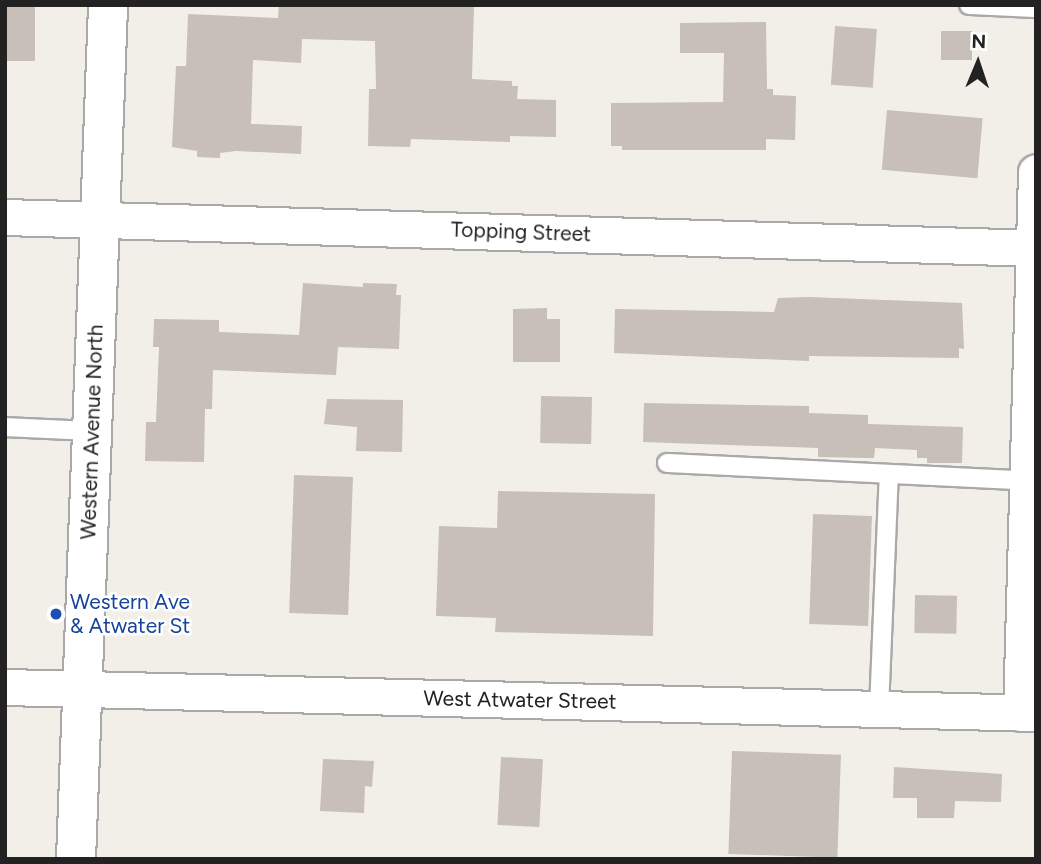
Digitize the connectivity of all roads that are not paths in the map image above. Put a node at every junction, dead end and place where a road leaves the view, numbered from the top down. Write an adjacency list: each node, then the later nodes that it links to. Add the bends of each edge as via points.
1 (108, 5): 6 (street, Western Avenue North)
2 (968, 5): 3 (lane)
3 (1036, 8)
4 (1036, 172): 7 (street)
5 (5, 217): 6 (street, Topping Street)
6 (100, 218): 7 (street, Topping Street); 9 (street, Western Avenue North)
7 (1034, 248): 12 (street)
8 (5, 427): 9 (lane)
9 (93, 431): 14 (street, Western Avenue North)
10 (667, 463): 11 (lane)
11 (889, 474): 12 (lane); 15 (lane)
12 (1031, 481): 16 (street)
13 (5, 687): 14 (street, West Atwater Street)
14 (83, 690): 15 (street, West Atwater Street); 17 (street, Western Avenue North)
15 (879, 709): 16 (street, West Atwater Street)
16 (1028, 713)
17 (76, 859)

